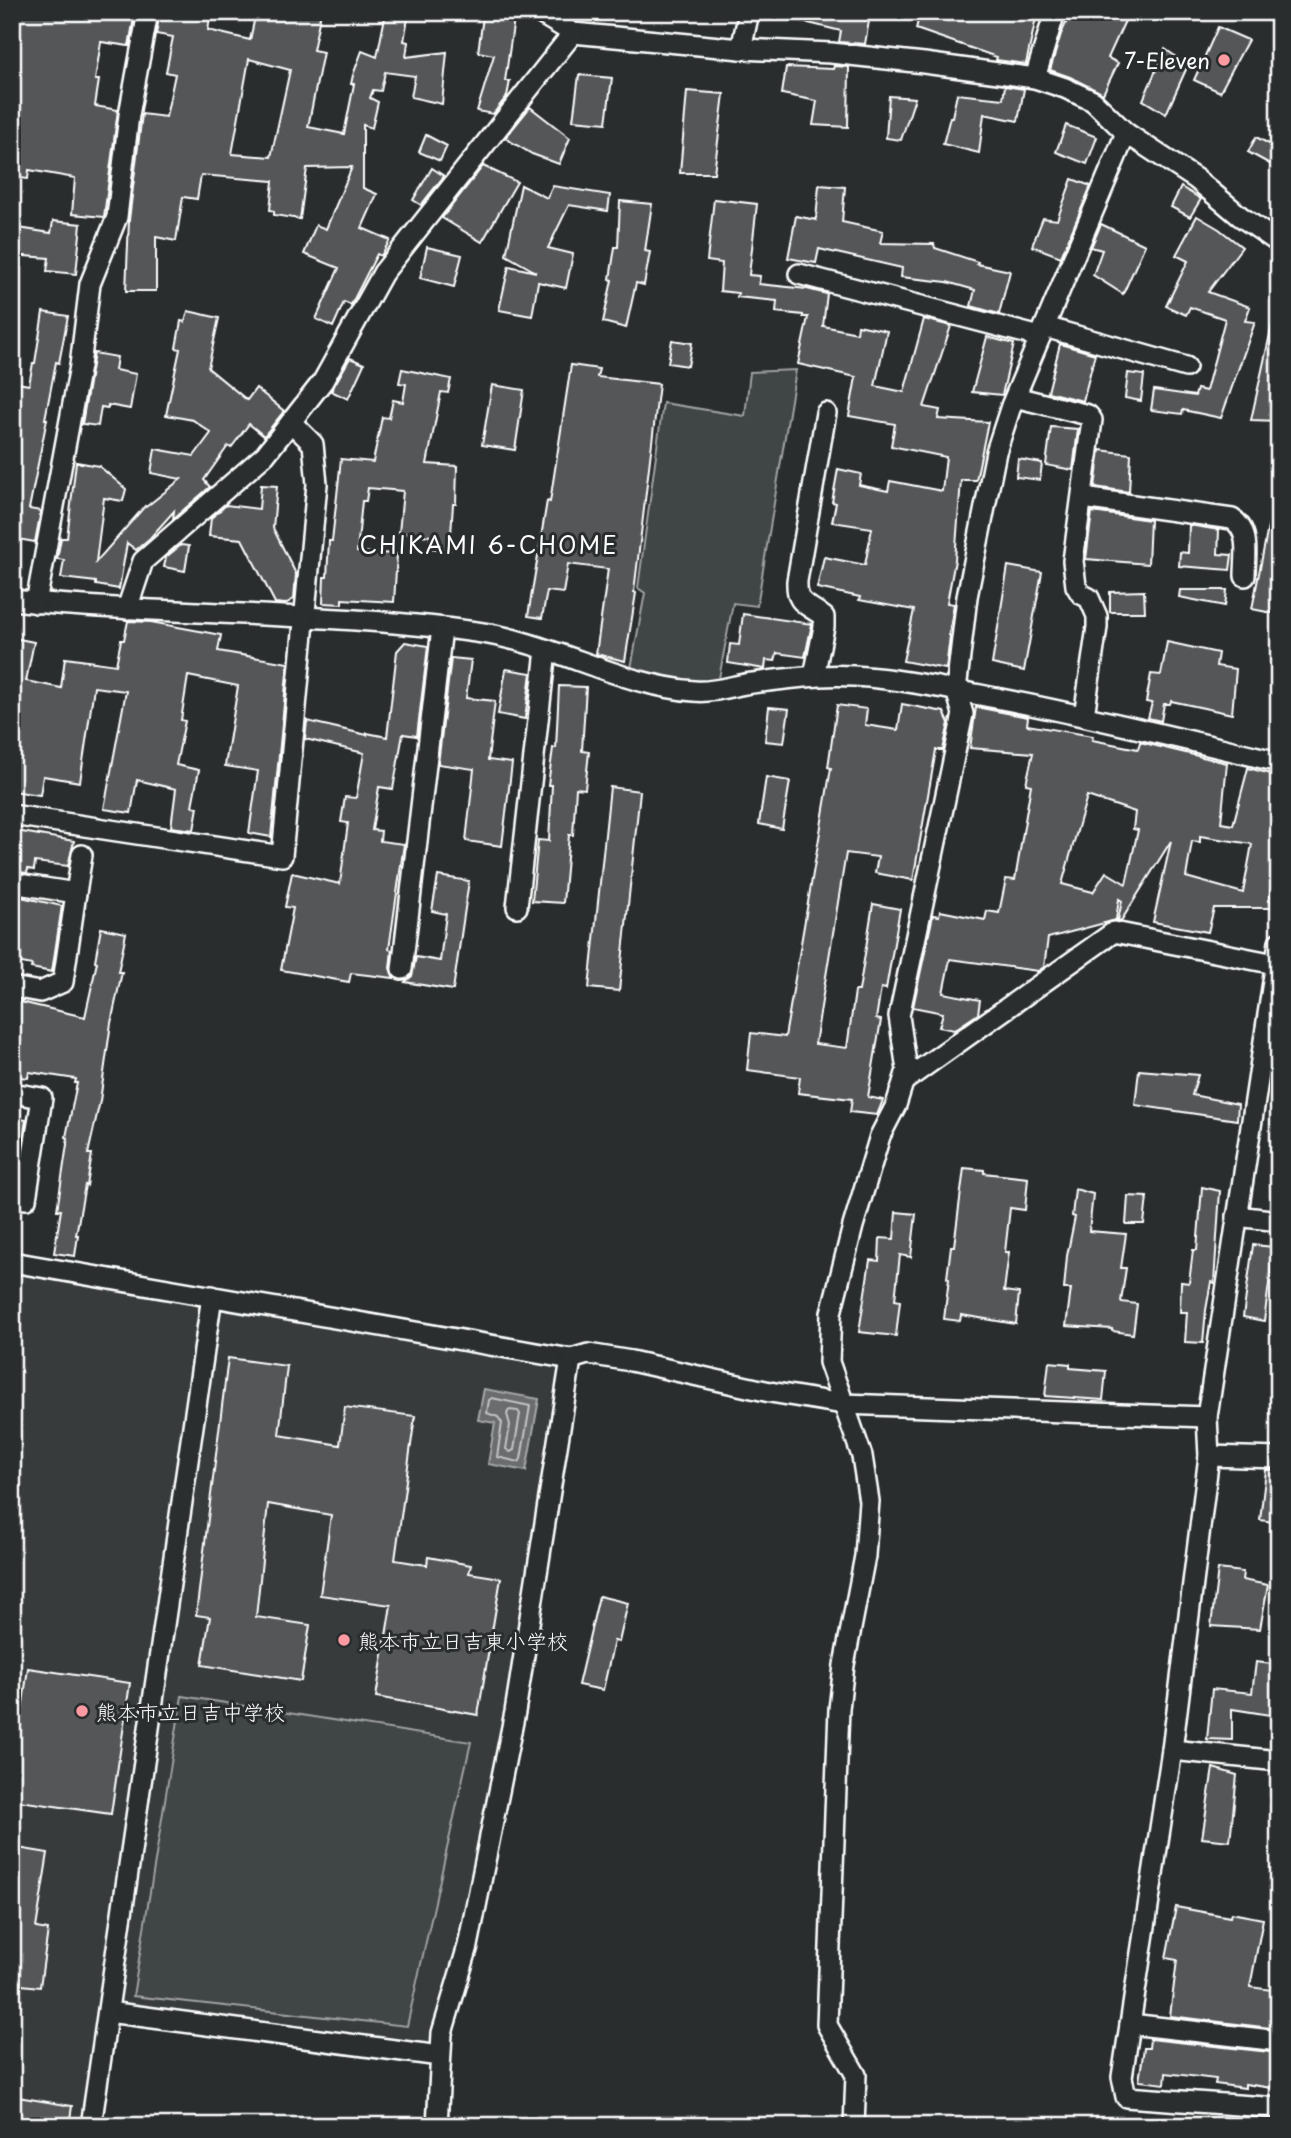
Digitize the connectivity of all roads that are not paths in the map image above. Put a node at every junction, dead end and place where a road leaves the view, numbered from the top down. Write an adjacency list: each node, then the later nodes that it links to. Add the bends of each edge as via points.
1 (148, 12): 19 (street, via 117,217 90,284 80,366)
2 (538, 12): 5 (street)
3 (749, 12): 6 (street)
4 (1055, 12): 7 (street)
5 (573, 33): 6 (street); 15 (street, via 383,273 323,381)
6 (741, 49): 7 (street, via 831,53)
7 (1035, 78): 8 (street, via 1093,101)
8 (1126, 133): 9 (street, via 1196,178); 11 (street)
9 (1279, 243)
10 (799, 274): 11 (street)
11 (1043, 332): 12 (street); 13 (street)
12 (1186, 367)
13 (1015, 397): 16 (street, via 1087,415 1092,421); 25 (street, via 996,452 967,597)
14 (826, 413): 24 (street, via 796,581 796,594 802,602 824,617)
15 (291, 422): 20 (street, via 265,455 143,561); 21 (street, via 313,444 317,484)
16 (1083, 498): 17 (street, via 1232,519 1244,531); 26 (street, via 1073,561 1076,586 1089,598 1097,616)
17 (1245, 576)
18 (12, 600): 19 (street)
19 (36, 603): 20 (street)
20 (127, 609): 21 (street)
21 (306, 617): 22 (street); 28 (street, via 282,856)
22 (442, 628): 23 (street, via 481,632); 35 (street)
23 (546, 650): 24 (street, via 629,679 696,692); 32 (street)
24 (814, 676): 25 (street)
25 (956, 690): 26 (street); 37 (street, via 963,714 900,1016 907,1070)
26 (1084, 716): 27 (street)
27 (1279, 762)
28 (12, 815)
29 (82, 855): 31 (street)
30 (12, 883): 31 (street)
31 (76, 893): 36 (street, via 63,982 40,992)
32 (517, 907)
33 (1279, 942): 34 (street)
34 (1276, 964): 37 (street, via 1114,932); 40 (street)
35 (402, 969)
36 (12, 987)
37 (904, 1081): 45 (street, via 880,1136 831,1313 829,1362)
38 (12, 1093): 39 (street, via 43,1098 26,1199)
39 (12, 1197)
40 (1237, 1216): 41 (street); 46 (street)
41 (1279, 1221)
42 (12, 1262): 43 (street)
43 (212, 1296): 44 (street); 51 (street)
44 (571, 1359): 45 (street, via 587,1354 631,1361); 54 (street, via 513,1721 468,1946 442,2033)
45 (843, 1404): 46 (street); 58 (street, via 862,1456 869,1501 865,1556 839,1709 827,2025 856,2075)
46 (1207, 1417): 47 (street)
47 (1209, 1456): 48 (street); 49 (street)
48 (1279, 1458)
49 (1172, 1750): 50 (street); 52 (street)
50 (1279, 1761)
51 (108, 2012): 54 (street); 56 (street)
52 (1130, 2024): 53 (street); 55 (street, via 1122,2077 1126,2097)
53 (1279, 2041)
54 (440, 2056): 57 (street)
55 (1279, 2108)
56 (91, 2126)
57 (437, 2126)
58 (853, 2126)

